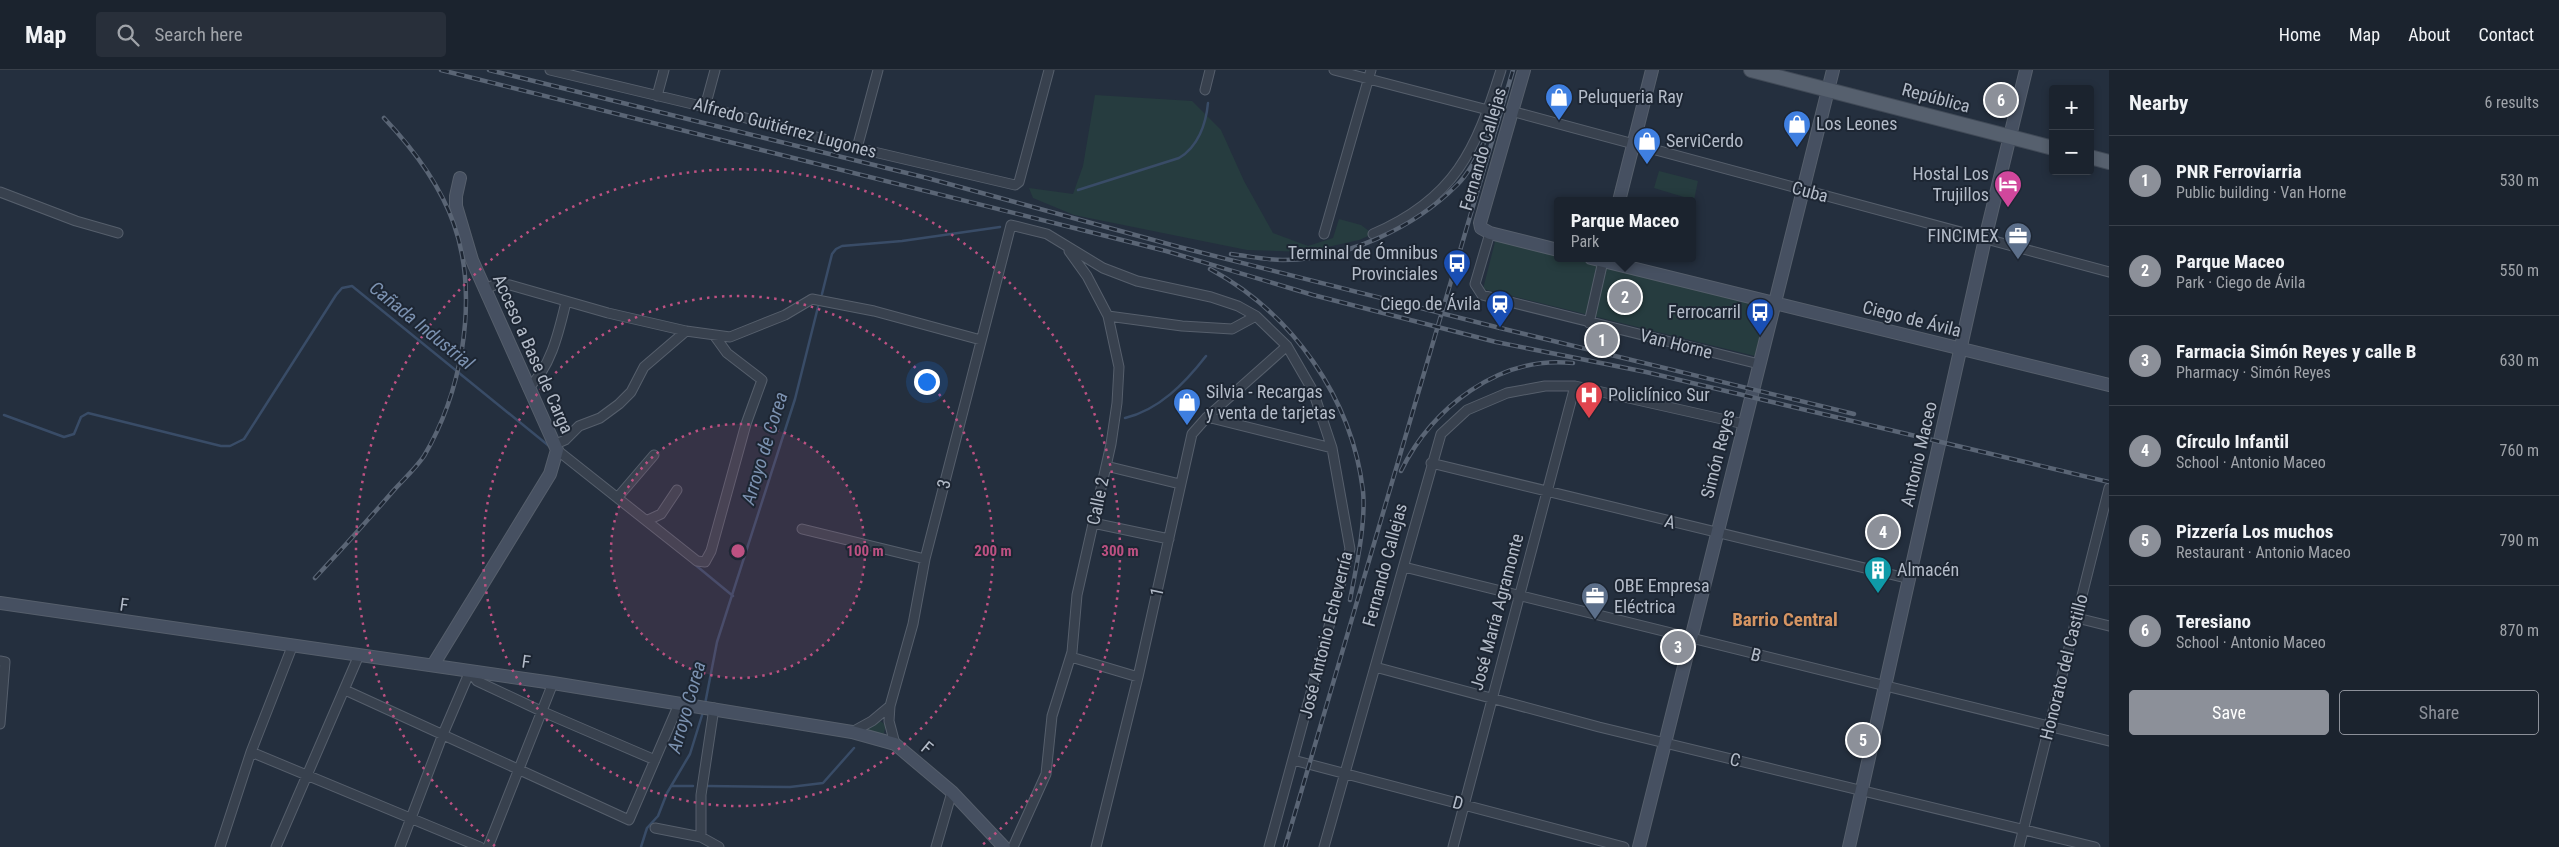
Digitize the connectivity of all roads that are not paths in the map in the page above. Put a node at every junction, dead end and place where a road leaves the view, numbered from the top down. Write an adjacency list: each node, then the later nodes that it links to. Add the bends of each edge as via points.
1 (550, 70): 17 (street, Alfredo Guitiérrez Lugones)
2 (664, 70): 17 (street)
3 (715, 70): 18 (street)
4 (878, 70): 24 (street)
5 (1049, 70): 24 (street, Alfredo Guitiérrez Lugones, via 1019,182 1015,185)
6 (1210, 70): 16 (street)
7 (1334, 70): 14 (street)
8 (1501, 70): 19 (street)
9 (1524, 70): 20 (street, Fernando Callejas)
10 (1652, 70): 22 (street)
11 (1751, 70): 15 (main road, República)
12 (1833, 70): 15 (street, Simón Reyes)
13 (2026, 70): 21 (street, Antonio Maceo)
14 (1370, 75): 19 (street); 32 (street)
15 (1828, 89): 21 (main road, República); 28 (street, Simón Reyes)
16 (1205, 90)
17 (657, 96): 18 (street, Alfredo Guitiérrez Lugones)
18 (705, 107): 24 (street, Alfredo Guitiérrez Lugones)
19 (1488, 110): 33 (street, via 1468,156 1441,191 1407,217)
20 (1511, 112): 22 (street, Cuba); 34 (street, Fernando Callejas, via 1480,223 1481,228)
21 (2010, 137): 23 (main road, República); 35 (street, Antonio Maceo)
22 (1633, 144): 28 (street, Cuba); 30 (street)
23 (2049, 147)
24 (857, 148)
25 (2094, 158): 26 (main road)
26 (2109, 162)
27 (460, 178): 41 (street, Acceso a Base de Carga, via 456,206)
28 (1804, 190): 35 (street, Cuba); 43 (street, Simón Reyes)
29 (0, 192): 31 (street)
30 (1619, 197)
31 (118, 234)
32 (1324, 234)
33 (1373, 234)
34 (1490, 234): 37 (street); 46 (street, Van Horne, via 1475,284 1482,295)
35 (1985, 239): 40 (street, Cuba); 51 (street, Antonio Maceo)
36 (1066, 246): 44 (street, Calle 2, via 1087,276); 45 (street, via 1103,268 1136,281 1211,297); 49 (street, 3, via 1047,234 1011,225)
37 (1554, 249)
38 (1599, 262): 46 (street)
39 (1611, 262): 43 (street, Ciego de Ávila)
40 (2109, 272)
41 (484, 289): 42 (street, via 497,284 510,285); 55 (street, Acceso a Base de Carga)
42 (566, 302): 47 (street); 55 (street, via 548,362 537,381)
43 (1774, 303): 51 (street, Ciego de Ávila); 52 (street, Simón Reyes)
44 (1108, 316): 45 (street, via 1232,329); 62 (street, Calle 2, via 1119,366 1114,433)
45 (1256, 316): 50 (street)
46 (1589, 323): 52 (street, Van Horne)
47 (686, 331): 48 (street); 58 (street, via 644,367 631,392 619,404 600,418 579,426)
48 (714, 335): 49 (street, via 730,336 785,315 812,299 874,311); 68 (street, via 727,353 762,380 705,562 697,560)
49 (981, 340): 73 (street, 3)
50 (1287, 346): 56 (street, 1); 59 (street, José Antonio Echeverría, via 1313,392)
51 (1961, 348): 53 (street, Ciego de Ávila); 75 (street, Antonio Maceo)
52 (1759, 364): 57 (street, Simón Reyes)
53 (2109, 385)
54 (1575, 386): 57 (street, Fernando Callejas); 61 (street, Fernando Callejas, via 1545,386 1507,392 1467,410 1441,434); 66 (street, José María Agramonte)
55 (528, 388): 58 (street, Acceso a Base de Carga)
56 (1207, 417): 59 (street); 63 (street, 1, via 1192,434)
57 (1744, 424): 71 (street, Simón Reyes)
58 (556, 447): 67 (street); 85 (street, Acceso a Base de Carga, via 550,474)
59 (1332, 448): 106 (street, José Antonio Echeverría, via 1350,549)
60 (654, 454): 67 (street)
61 (1431, 464): 66 (street, A); 74 (street, Fernando Callejas)
62 (1106, 466): 63 (street); 69 (street, Calle 2)
63 (1180, 484): 72 (street, 1)
64 (2109, 488): 78 (street, Honorato del Castillo)
65 (677, 490): 68 (street, via 661,514)
66 (1547, 491): 71 (street, A); 76 (street, José María Agramonte)
67 (618, 497): 68 (street)
68 (648, 520)
69 (1093, 523): 72 (street); 83 (street, Calle 2, via 1077,595)
70 (802, 529): 73 (street)
71 (1717, 534): 75 (street, A); 80 (street, Simón Reyes)
72 (1169, 539): 88 (street, 1)
73 (925, 559): 94 (street, 3, via 913,624)
74 (1404, 567): 76 (street, B); 86 (street, Fernando Callejas)
75 (1910, 579): 90 (street, Antonio Maceo)
76 (1519, 596): 80 (street, B); 92 (street, José María Agramonte)
77 (0, 603): 81 (street, F)
78 (2076, 618): 79 (street); 98 (street, Honorato del Castillo)
79 (2109, 626)
80 (1691, 638): 90 (street, B); 102 (street, Simón Reyes)
81 (292, 647): 82 (street, F); 104 (street)
82 (359, 655): 85 (street, F); 91 (street)
83 (1071, 657): 88 (street); 126 (street, Calle 2, via 1052,716 1046,774)
84 (2, 662): 97 (street)
85 (434, 665): 87 (street, F)
86 (1375, 667): 92 (street, C); 108 (street, Fernando Callejas)
87 (470, 671): 89 (street, F); 96 (street, via 478,681); 100 (street)
88 (1138, 677): 127 (street, 1)
89 (553, 683): 93 (street, F); 96 (street)
90 (1886, 688): 98 (street, B); 110 (street, Antonio Maceo)
91 (345, 690): 100 (street); 109 (street)
92 (1491, 699): 102 (street, C); 112 (street, José María Agramonte)
93 (678, 704): 95 (street, F); 105 (street)
94 (890, 706): 99 (street); 103 (street, 3, via 889,721)
95 (714, 708): 99 (street, F); 116 (street, via 701,795)
96 (541, 712): 105 (street); 107 (street)
97 (0, 723)
98 (2049, 727): 101 (street, B); 115 (street, Honorato del Castillo)
99 (852, 732): 103 (street, F)
100 (443, 734): 107 (street); 113 (street)
101 (2109, 742)
102 (1664, 743): 110 (street, C); 131 (street, Simón Reyes)
103 (895, 744): 111 (street, F)
104 (251, 752): 109 (street); 118 (street)
105 (655, 760): 107 (street, via 629,820)
106 (1293, 760): 108 (street, D); 117 (street, José Antonio Echeverría)
107 (519, 769): 122 (street)
108 (1344, 773): 112 (street, D); 128 (street, Fernando Callejas)
109 (308, 775): 113 (street); 119 (street)
110 (1862, 790): 115 (street, C); 132 (street, Antonio Maceo)
111 (952, 792): 124 (street); 125 (street, F)
112 (1464, 805): 129 (street, José María Agramonte); 130 (street, D)
113 (412, 818): 120 (street); 121 (street)
114 (655, 828): 116 (street)
115 (2024, 829): 133 (street, Honorato del Castillo); 134 (street, C)
116 (700, 837): 123 (street)
117 (1270, 844)
118 (220, 847)
119 (276, 847)
120 (400, 847)
121 (480, 847)
122 (488, 847)
123 (719, 847)
124 (936, 847)
125 (1004, 847)
126 (1013, 847)
127 (1096, 847)
128 (1324, 847)
129 (1453, 847)
130 (1624, 847)
131 (1639, 847)
132 (1849, 847)
133 (2019, 847)
134 (2095, 847)

